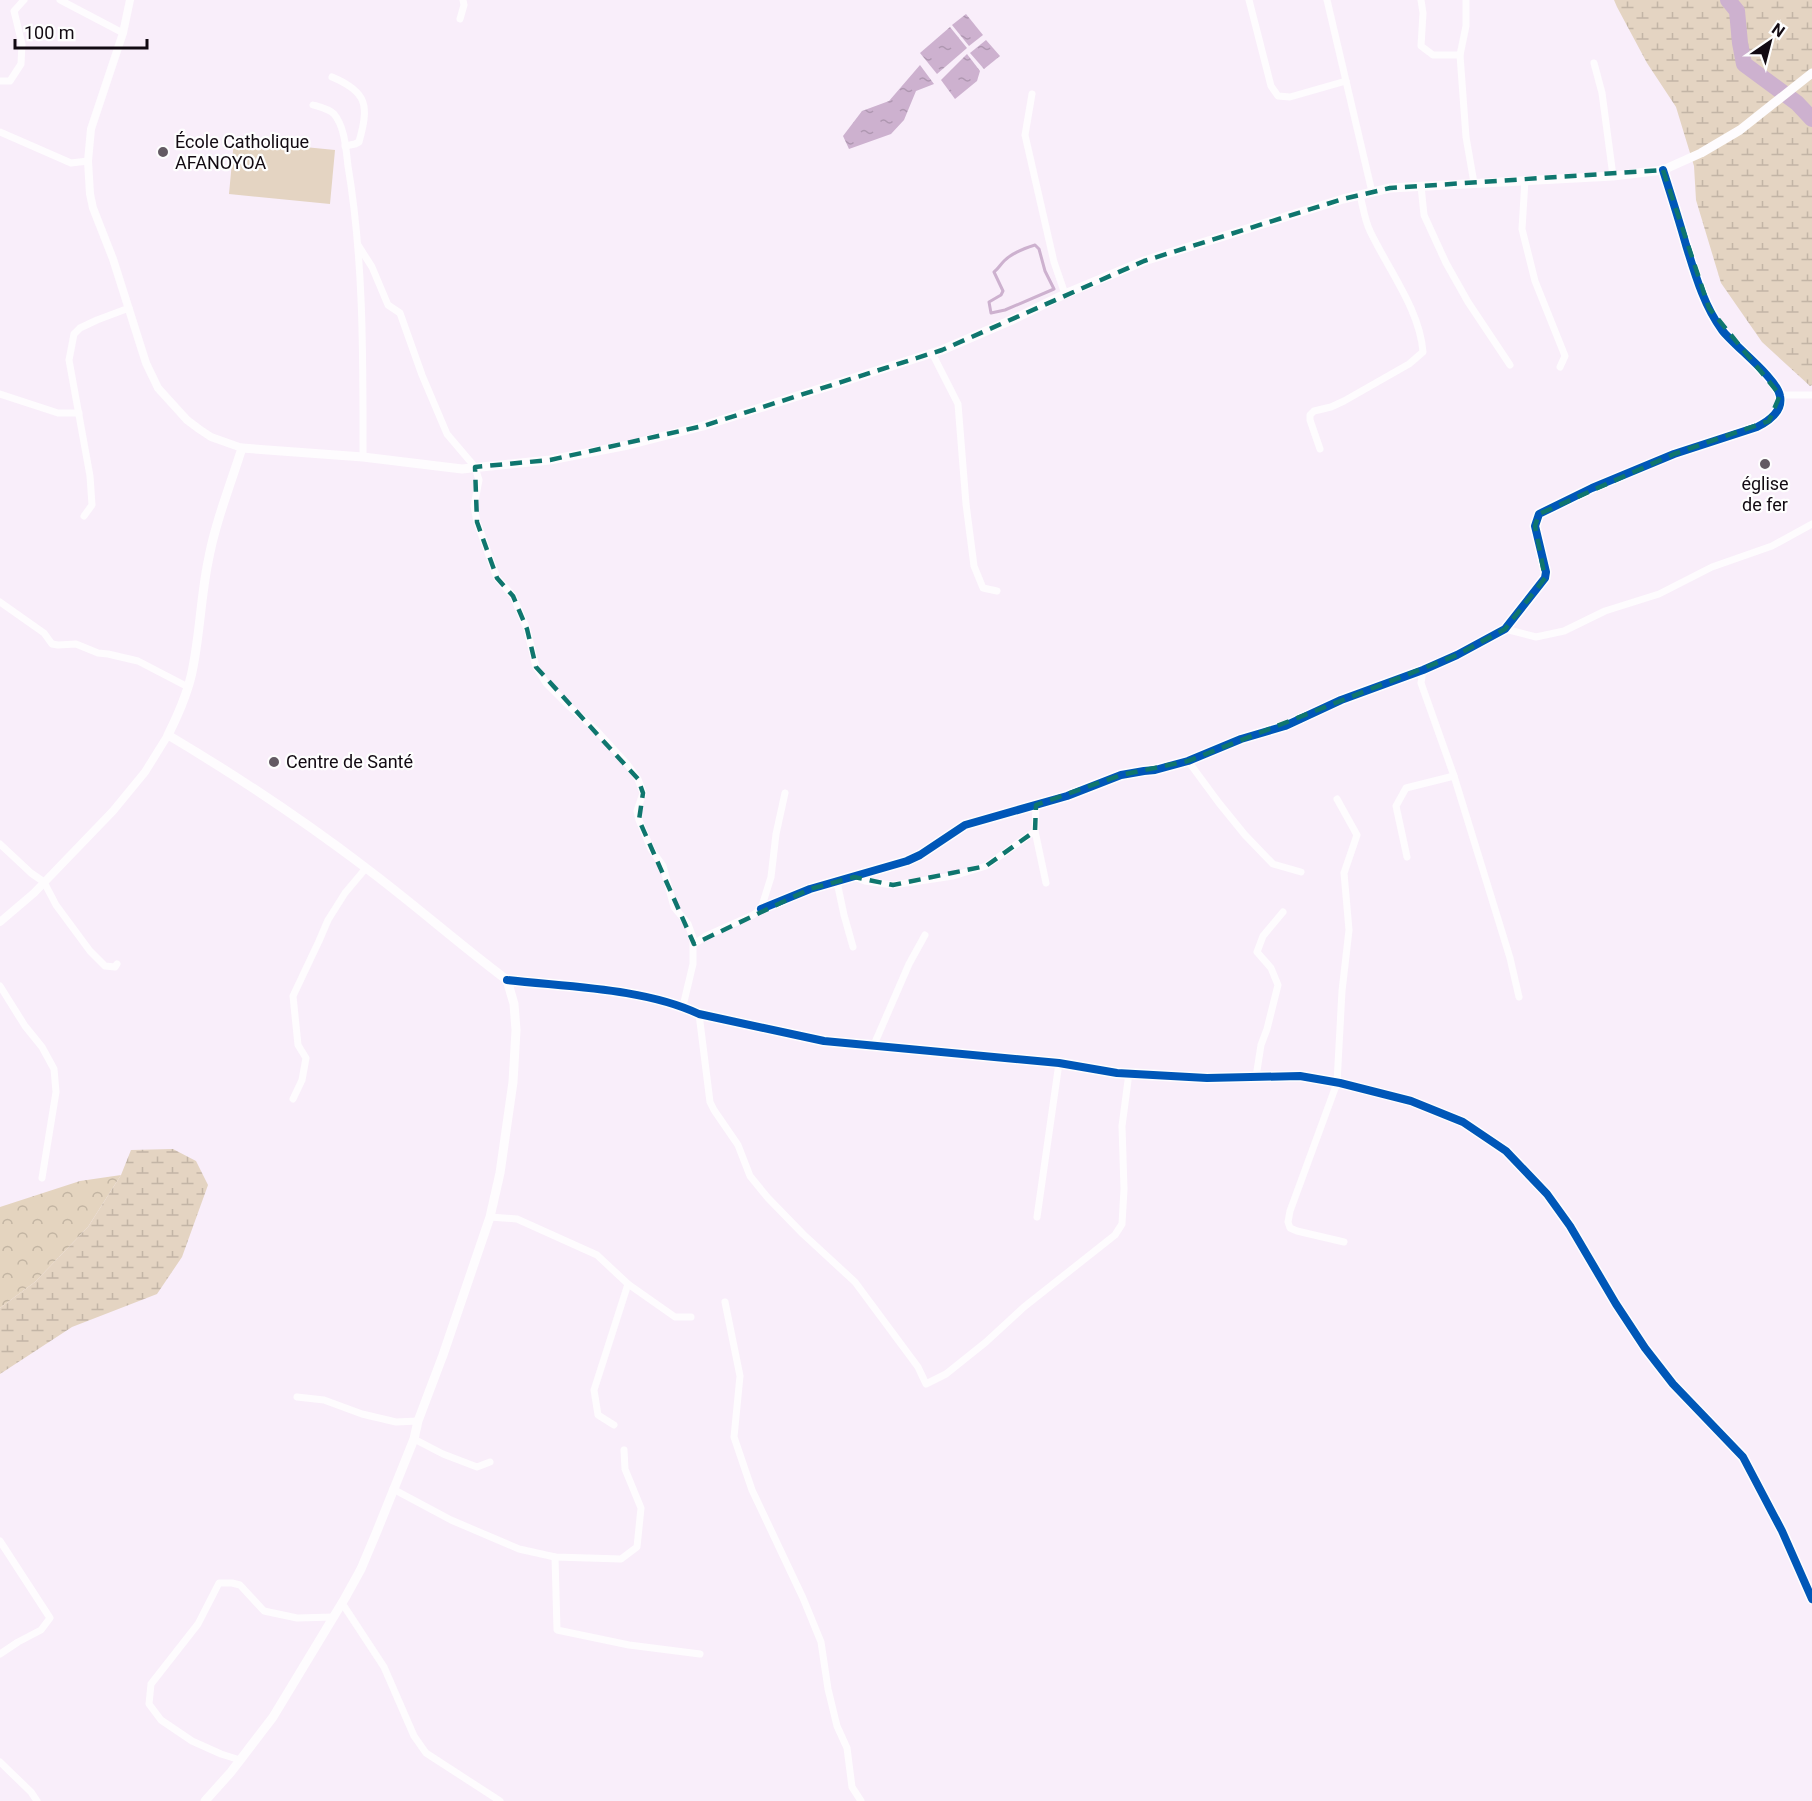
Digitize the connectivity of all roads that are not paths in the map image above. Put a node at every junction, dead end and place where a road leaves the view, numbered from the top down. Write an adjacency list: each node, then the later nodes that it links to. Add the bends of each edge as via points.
1 (24, 0): 15 (street, via 14,11 22,44 21,64 10,81)
2 (60, 0): 10 (street)
3 (130, 0): 10 (street)
4 (463, 0): 9 (street)
5 (1249, 0): 16 (street, via 1271,86 1278,96 1290,97)
6 (1327, 0): 16 (street)
7 (1421, 0): 11 (street, via 1421,46 1433,55)
8 (1466, 0): 11 (street)
9 (460, 18)
10 (123, 33): 21 (street, via 94,118)
11 (1460, 56): 25 (street)
12 (1594, 63): 23 (street)
13 (1812, 73): 22 (main road, via 1740,130)
14 (333, 77): 20 (street, via 354,87 363,100 359,142)
15 (0, 81)
16 (1346, 81): 27 (street)
17 (1032, 94): 30 (street, via 1024,135)
18 (313, 105): 20 (street, via 333,114)
19 (0, 132): 21 (street, via 71,163)
20 (345, 146): 29 (street)
21 (88, 161): 31 (street, via 93,208)
22 (1663, 170): 23 (main road); 37 (street, via 1709,308 1722,330)
23 (1613, 176): 24 (main road)
24 (1525, 180): 25 (main road); 34 (street, via 1522,229 1535,281 1565,356)
25 (1474, 183): 26 (main road)
26 (1421, 186): 27 (main road); 33 (street, via 1424,215 1446,263)
27 (1372, 192): 28 (main road)
28 (1360, 195): 30 (main road, via 1144,261); 40 (street, via 1368,229 1412,312 1423,352 1344,400 1310,414)
29 (358, 245): 41 (street); 42 (street, via 388,305 400,313 447,434)
30 (1065, 294): 32 (main road)
31 (129, 308): 38 (street, via 74,334 69,360); 39 (street, via 158,388 199,429)
32 (932, 353): 42 (main road, via 692,429 628,445 550,460); 45 (street, via 958,404 974,566 983,588)
33 (1510, 365)
34 (1560, 367)
35 (0, 394): 38 (street, via 57,413)
36 (1812, 394): 37 (street)
37 (1780, 395): 47 (street, via 1779,407 1757,427 1674,454 1539,514 1535,526 1545,578)
38 (79, 413): 43 (street, via 92,505)
39 (242, 448): 41 (main road); 49 (main road, via 215,530)
40 (1320, 449)
41 (363, 457): 42 (main road)
42 (475, 467): 69 (street, via 479,480 474,506 477,522 496,578 513,596 536,667 546,683 597,731 638,779 643,793 639,820 663,866 674,907 688,924)
43 (84, 516)
44 (1812, 524): 47 (street, via 1772,546 1712,567 1659,594 1605,611 1564,631 1536,637)
45 (997, 591)
46 (0, 602): 49 (street, via 44,633 52,644 76,644 138,661)
47 (1505, 629): 48 (street)
48 (1423, 670): 51 (street); 52 (street, via 1421,683)
49 (188, 687): 50 (main road)
50 (168, 735): 59 (main road, via 248,784); 62 (street, via 133,788)
51 (1188, 761): 55 (street, via 1121,775); 60 (street, via 1245,835 1274,864)
52 (1454, 776): 58 (street, via 1406,788 1396,806); 74 (street)
53 (785, 793): 65 (street, via 771,877)
54 (1337, 798): 81 (street, via 1357,835 1344,873 1348,930)
55 (1035, 806): 56 (street); 61 (street, via 965,825 920,855)
56 (1035, 831): 61 (street, via 986,866 953,876 893,885); 64 (street)
57 (0, 844): 62 (street)
58 (1407, 857)
59 (366, 868): 72 (main road); 82 (street, via 328,920 292,996 298,1045 306,1058)
60 (1301, 872)
61 (854, 878): 63 (street)
62 (44, 882): 67 (street); 71 (street, via 90,951 105,966)
63 (837, 882): 65 (street); 70 (street)
64 (1046, 884)
65 (761, 909): 69 (street)
66 (1283, 912): 80 (street, via 1263,936 1257,952 1271,968 1278,985)
67 (0, 922)
68 (925, 935): 77 (street)
69 (694, 944): 75 (street)
70 (853, 947)
71 (117, 964)
72 (507, 980): 75 (street, via 595,989); 84 (main road, via 516,1030 513,1082 506,1141)
73 (0, 986): 83 (street, via 54,1069 56,1092)
74 (1519, 997)
75 (683, 1006): 76 (street)
76 (699, 1014): 77 (street, via 824,1041); 79 (street, via 710,1102 738,1145 750,1176 855,1282 918,1367 926,1384 946,1374 1115,1235 1122,1224 1122,1126)
77 (873, 1047): 78 (street)
78 (1059, 1063): 79 (street); 85 (street)
79 (1129, 1073): 80 (street)
80 (1256, 1077): 81 (street, via 1292,1075)
81 (1336, 1083): 86 (street, via 1288,1222 1297,1231); 99 (street, via 1411,1101 1463,1122 1495,1142 1532,1177 1570,1226 1645,1348 1747,1463)
82 (293, 1099)
83 (42, 1178)
84 (490, 1216): 87 (street, via 517,1219 597,1254); 91 (main road)
85 (1037, 1217)
86 (1344, 1242)
87 (628, 1284): 89 (street, via 675,1317); 92 (street, via 594,1390 598,1415)
88 (725, 1302): 109 (street, via 740,1376 734,1437 752,1490 821,1642 837,1726 847,1748 852,1787)
89 (690, 1317)
90 (297, 1396): 91 (street, via 396,1422)
91 (418, 1421): 93 (main road)
92 (614, 1425)
93 (414, 1439): 95 (street, via 477,1467); 96 (main road)
94 (624, 1450): 98 (street, via 625,1469 641,1508 637,1547 621,1559)
95 (490, 1461)
96 (393, 1489): 98 (street, via 504,1544); 100 (main road, via 365,1559)
97 (0, 1541): 102 (street, via 50,1618 41,1630)
98 (555, 1557): 103 (street, via 557,1630)
99 (1812, 1599)
100 (342, 1603): 101 (main road); 108 (street, via 384,1667 414,1737 426,1753)
101 (334, 1617): 104 (main road, via 273,1717); 104 (street, via 297,1618 264,1611 240,1585 219,1583 198,1624 151,1684 149,1704 161,1720 192,1741)
102 (0, 1654)
103 (700, 1654)
104 (240, 1760): 107 (main road)
105 (0, 1762): 106 (street)
106 (37, 1801)
107 (205, 1801)
108 (500, 1801)
109 (861, 1801)

